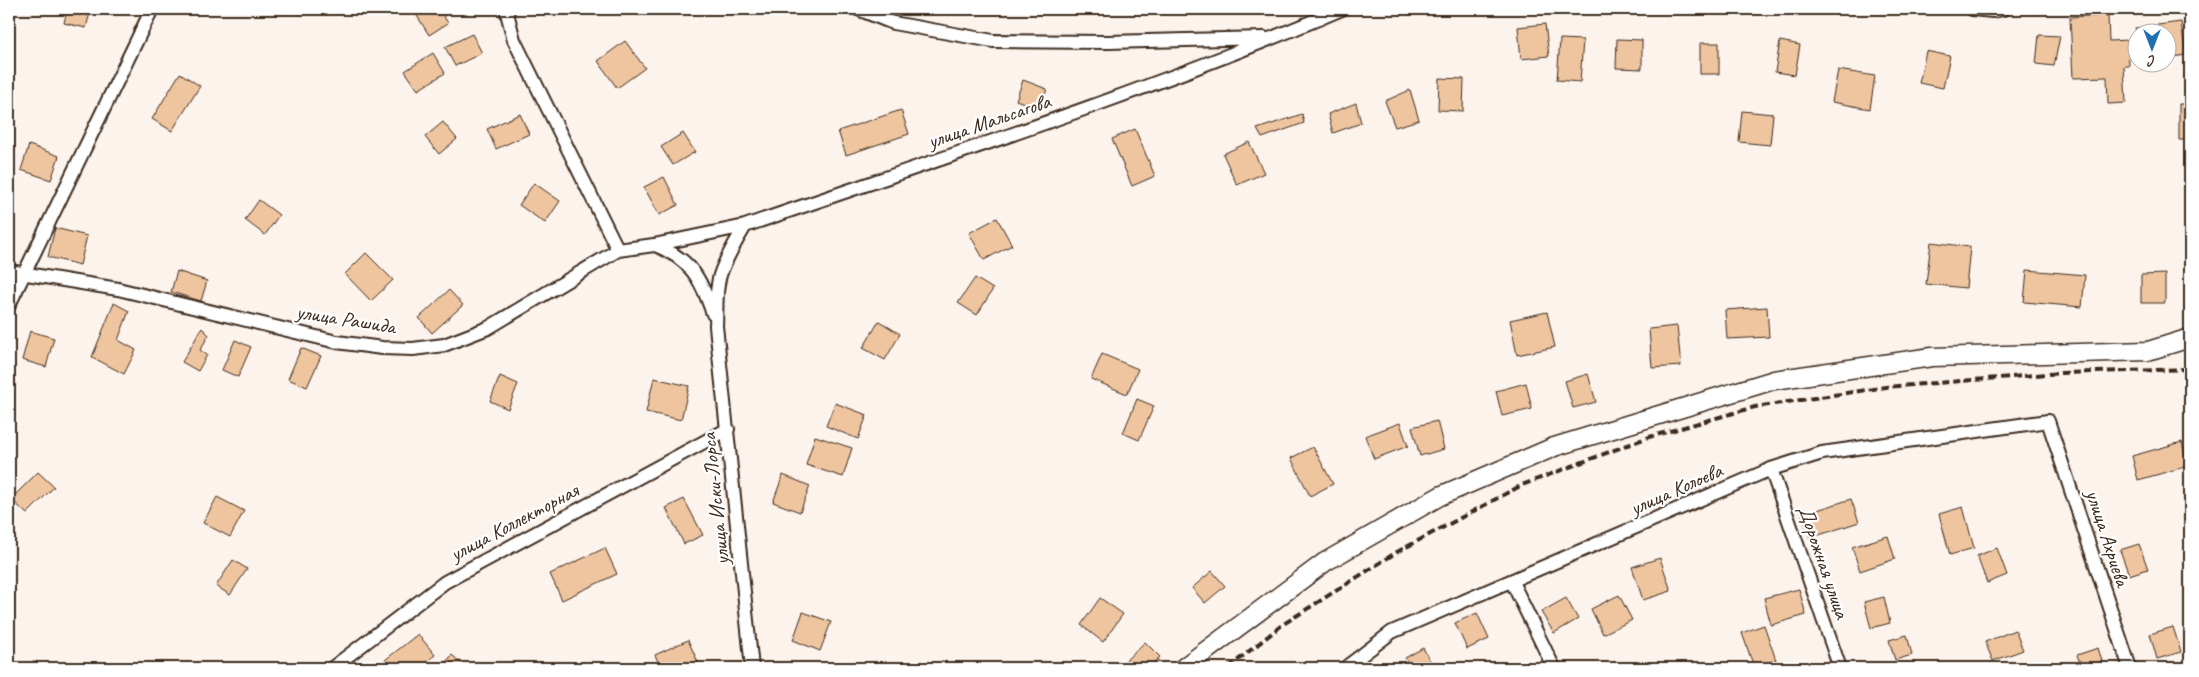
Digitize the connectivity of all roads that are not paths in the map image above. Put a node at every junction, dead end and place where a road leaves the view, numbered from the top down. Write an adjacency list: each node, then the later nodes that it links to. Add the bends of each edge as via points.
1 (152, 9): 12 (street)
2 (506, 9): 10 (street, via 514,40)
3 (858, 9): 7 (street, via 893,23 993,41)
4 (1342, 9): 7 (street, улица Мальсагова)
5 (1972, 9): 6 (street)
6 (2003, 9)
7 (1274, 38): 8 (street, улица Мальсагова, via 1116,98)
8 (745, 226): 9 (street, улица Рашида); 14 (street, via 720,276)
9 (654, 245): 10 (street, улица Рашида); 14 (street, via 678,256 696,275)
10 (618, 250): 12 (street, улица Рашида, via 488,328 444,346 413,349 336,342 118,289)
11 (9, 271): 12 (street, улица Рашида)
12 (24, 273): 13 (street)
13 (9, 305)
14 (716, 326): 17 (street, улица Иски-Лорса)
15 (2190, 338): 22 (street, via 2148,351 1932,357 1774,380 1554,447 1440,496 1325,562)
16 (2048, 421): 18 (street, улица Колоева, via 1822,453); 26 (street, улица Ахриева)
17 (728, 430): 20 (street, улица Коллекторная, via 445,582); 21 (street, улица Иски-Лорса)
18 (1771, 469): 19 (street, улица Колоева); 25 (street, Дорожная улица)
19 (1512, 582): 23 (street, улица Колоева, via 1392,632); 24 (street)
20 (332, 668)
21 (752, 668)
22 (1183, 668)
23 (1346, 668)
24 (1554, 668)
25 (1840, 668)
26 (2130, 668)

